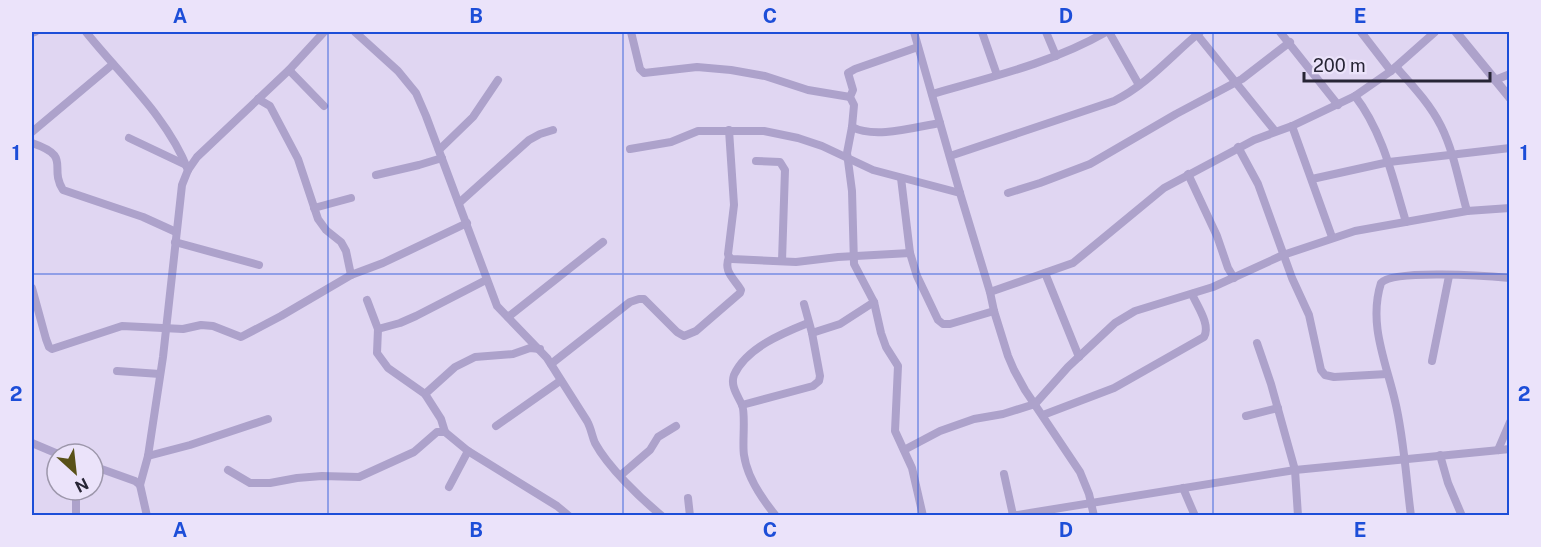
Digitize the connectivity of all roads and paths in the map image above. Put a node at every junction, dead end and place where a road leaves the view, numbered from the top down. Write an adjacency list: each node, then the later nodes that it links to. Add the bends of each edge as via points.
1 (86, 32): 17 (street)
2 (324, 32): 19 (street)
3 (355, 32): 45 (street, via 416,93)
4 (631, 32): 28 (street, via 644,74 696,67 731,70)
5 (914, 32): 15 (street)
6 (982, 32): 21 (street)
7 (1046, 32): 16 (street)
8 (1107, 32): 16 (street); 25 (street)
9 (1197, 32): 24 (street); 25 (street)
10 (1280, 32): 14 (street)
11 (1361, 32): 18 (street)
12 (1435, 32): 18 (street)
13 (1456, 32): 23 (street)
14 (1290, 42): 24 (street); 31 (street)
15 (918, 47): 26 (street); 28 (street, via 849,72 853,90)
16 (1056, 56): 21 (street)
17 (113, 64): 39 (street); 51 (street, via 155,114)
18 (1393, 69): 27 (street); 47 (street, via 1430,107)
19 (289, 70): 30 (street); 32 (street)
20 (1509, 74): 23 (street)
21 (997, 75): 26 (street)
22 (498, 80): 45 (street)
23 (1496, 80): 29 (street)
24 (1237, 82): 38 (street); 56 (street, via 1090,164)
25 (1139, 85): 46 (street, via 1114,101)
26 (932, 93): 33 (street)
27 (1355, 96): 31 (street); 50 (street)
28 (850, 97): 35 (street, via 854,105)
29 (1509, 98)
30 (258, 99): 51 (street); 60 (street, via 270,106 278,120 298,159)
31 (1338, 105): 34 (street)
32 (324, 106)
33 (940, 123): 35 (street, via 879,133); 46 (street)
34 (1292, 126): 38 (street); 55 (street)
35 (852, 128): 48 (street)
36 (553, 130): 59 (street, via 529,140)
37 (729, 130): 44 (street, via 698,131 671,142); 48 (street, via 782,134); 72 (street, via 734,205)
38 (1275, 131): 42 (street)
39 (32, 132)
40 (129, 138): 51 (street)
41 (32, 143): 65 (street, via 51,150 63,190)
42 (1238, 147): 52 (street); 70 (street, via 1258,184)
43 (1509, 148): 47 (street)
44 (630, 149)
45 (441, 154): 53 (street, via 419,165); 59 (street)
46 (950, 156): 57 (street)
47 (1452, 156): 50 (street); 62 (street)
48 (848, 158): 54 (street); 71 (street)
49 (756, 161): 73 (street, via 780,162 785,170)
50 (1389, 162): 55 (street); 63 (street)
51 (187, 167): 65 (street)
52 (1188, 174): 75 (street, via 1164,188 1073,263); 78 (street)
53 (376, 175)
54 (901, 178): 57 (street); 69 (street)
55 (1312, 180): 66 (street)
56 (1008, 192)
57 (960, 193): 82 (street)
58 (351, 198): 60 (street)
59 (459, 203): 64 (street)
60 (314, 208): 76 (street, via 322,225 346,251)
61 (1509, 208): 62 (street)
62 (1467, 211): 63 (street)
63 (1406, 222): 66 (street)
64 (467, 223): 76 (street); 80 (street)
65 (176, 232): 67 (street)
66 (1332, 237): 70 (street)
67 (175, 242): 74 (street); 91 (street)
68 (603, 242): 89 (street)
69 (910, 253): 71 (street); 88 (street, via 917,276 943,324)
70 (1283, 255): 78 (street); 101 (street, via 1309,315 1319,365 1325,375)
71 (852, 256): 73 (street); 85 (street)
72 (729, 257): 73 (street); 98 (street, via 728,272 739,285 740,293 689,336 677,332 650,304 639,299 604,321)
73 (782, 261)
74 (259, 265)
75 (1045, 273): 82 (street); 96 (street)
76 (351, 275): 91 (street, via 241,337 213,326)
77 (1449, 276): 79 (street); 97 (street); 101 (street, via 1413,275 1381,284 1376,318)
78 (1234, 278): 83 (street)
79 (1509, 278)
80 (486, 280): 89 (street, via 497,306); 92 (street, via 436,308)
81 (32, 288): 87 (street)
82 (990, 292): 88 (street)
83 (1192, 294): 96 (street, via 1125,315); 107 (street, via 1206,326 1204,337 1114,388)
84 (367, 300): 92 (street)
85 (874, 302): 93 (street, via 840,324); 115 (street, via 883,340 898,366 895,431)
86 (804, 304): 90 (street)
87 (34, 311): 91 (street, via 52,348 122,326)
88 (993, 311): 104 (street, via 1014,370)
89 (508, 317): 95 (street)
90 (808, 323): 93 (street); 105 (street, via 766,342 742,364 733,379 736,397)
91 (167, 328): 100 (street)
92 (378, 328): 103 (street, via 376,346 382,360)
93 (812, 333): 105 (street, via 819,381)
94 (1257, 344): 106 (street)
95 (540, 349): 98 (street); 103 (street, via 464,362)
96 (1079, 357): 104 (street)
97 (1432, 362)
98 (551, 364): 102 (street)
99 (117, 371): 100 (street)
100 (160, 374): 119 (street)
101 (1387, 374): 120 (street)
102 (560, 381): 111 (street); 125 (street, via 587,421 594,441)
103 (425, 394): 113 (street)
104 (1035, 404): 107 (street); 115 (street, via 940,431)
105 (742, 405): 138 (street, via 748,469)
106 (1278, 408): 108 (street); 123 (street)
107 (1043, 415): 130 (street, via 1080,472)
108 (1246, 416)
109 (268, 418): 119 (street)
110 (1509, 422): 116 (street)
111 (496, 426)
112 (676, 426): 125 (street, via 658,437 650,450)
113 (445, 432): 117 (street); 122 (street, via 437,432 414,452 359,477 322,476 250,483)
114 (1509, 449): 116 (street)
115 (904, 450): 139 (street)
116 (1498, 450): 118 (street)
117 (468, 451): 127 (street); 135 (street)
118 (1440, 455): 120 (street); 133 (street)
119 (148, 456): 126 (street)
120 (1404, 459): 123 (street); 143 (street)
121 (105, 470): 126 (street)
122 (228, 470)
123 (1295, 470): 128 (street); 142 (street)
124 (1004, 474): 132 (street)
125 (621, 476): 136 (street)
126 (140, 485): 134 (street)
127 (449, 487)
128 (1183, 488): 130 (street); 141 (street)
129 (688, 498): 137 (street)
130 (1092, 503): 131 (street); 140 (street)
131 (1053, 512): 132 (street)
132 (1012, 515)
133 (1461, 515)
134 (147, 516)
135 (569, 516)
136 (662, 516)
137 (690, 516)
138 (776, 516)
139 (923, 516)
140 (1094, 516)
141 (1195, 516)
142 (1298, 516)
143 (1411, 516)

